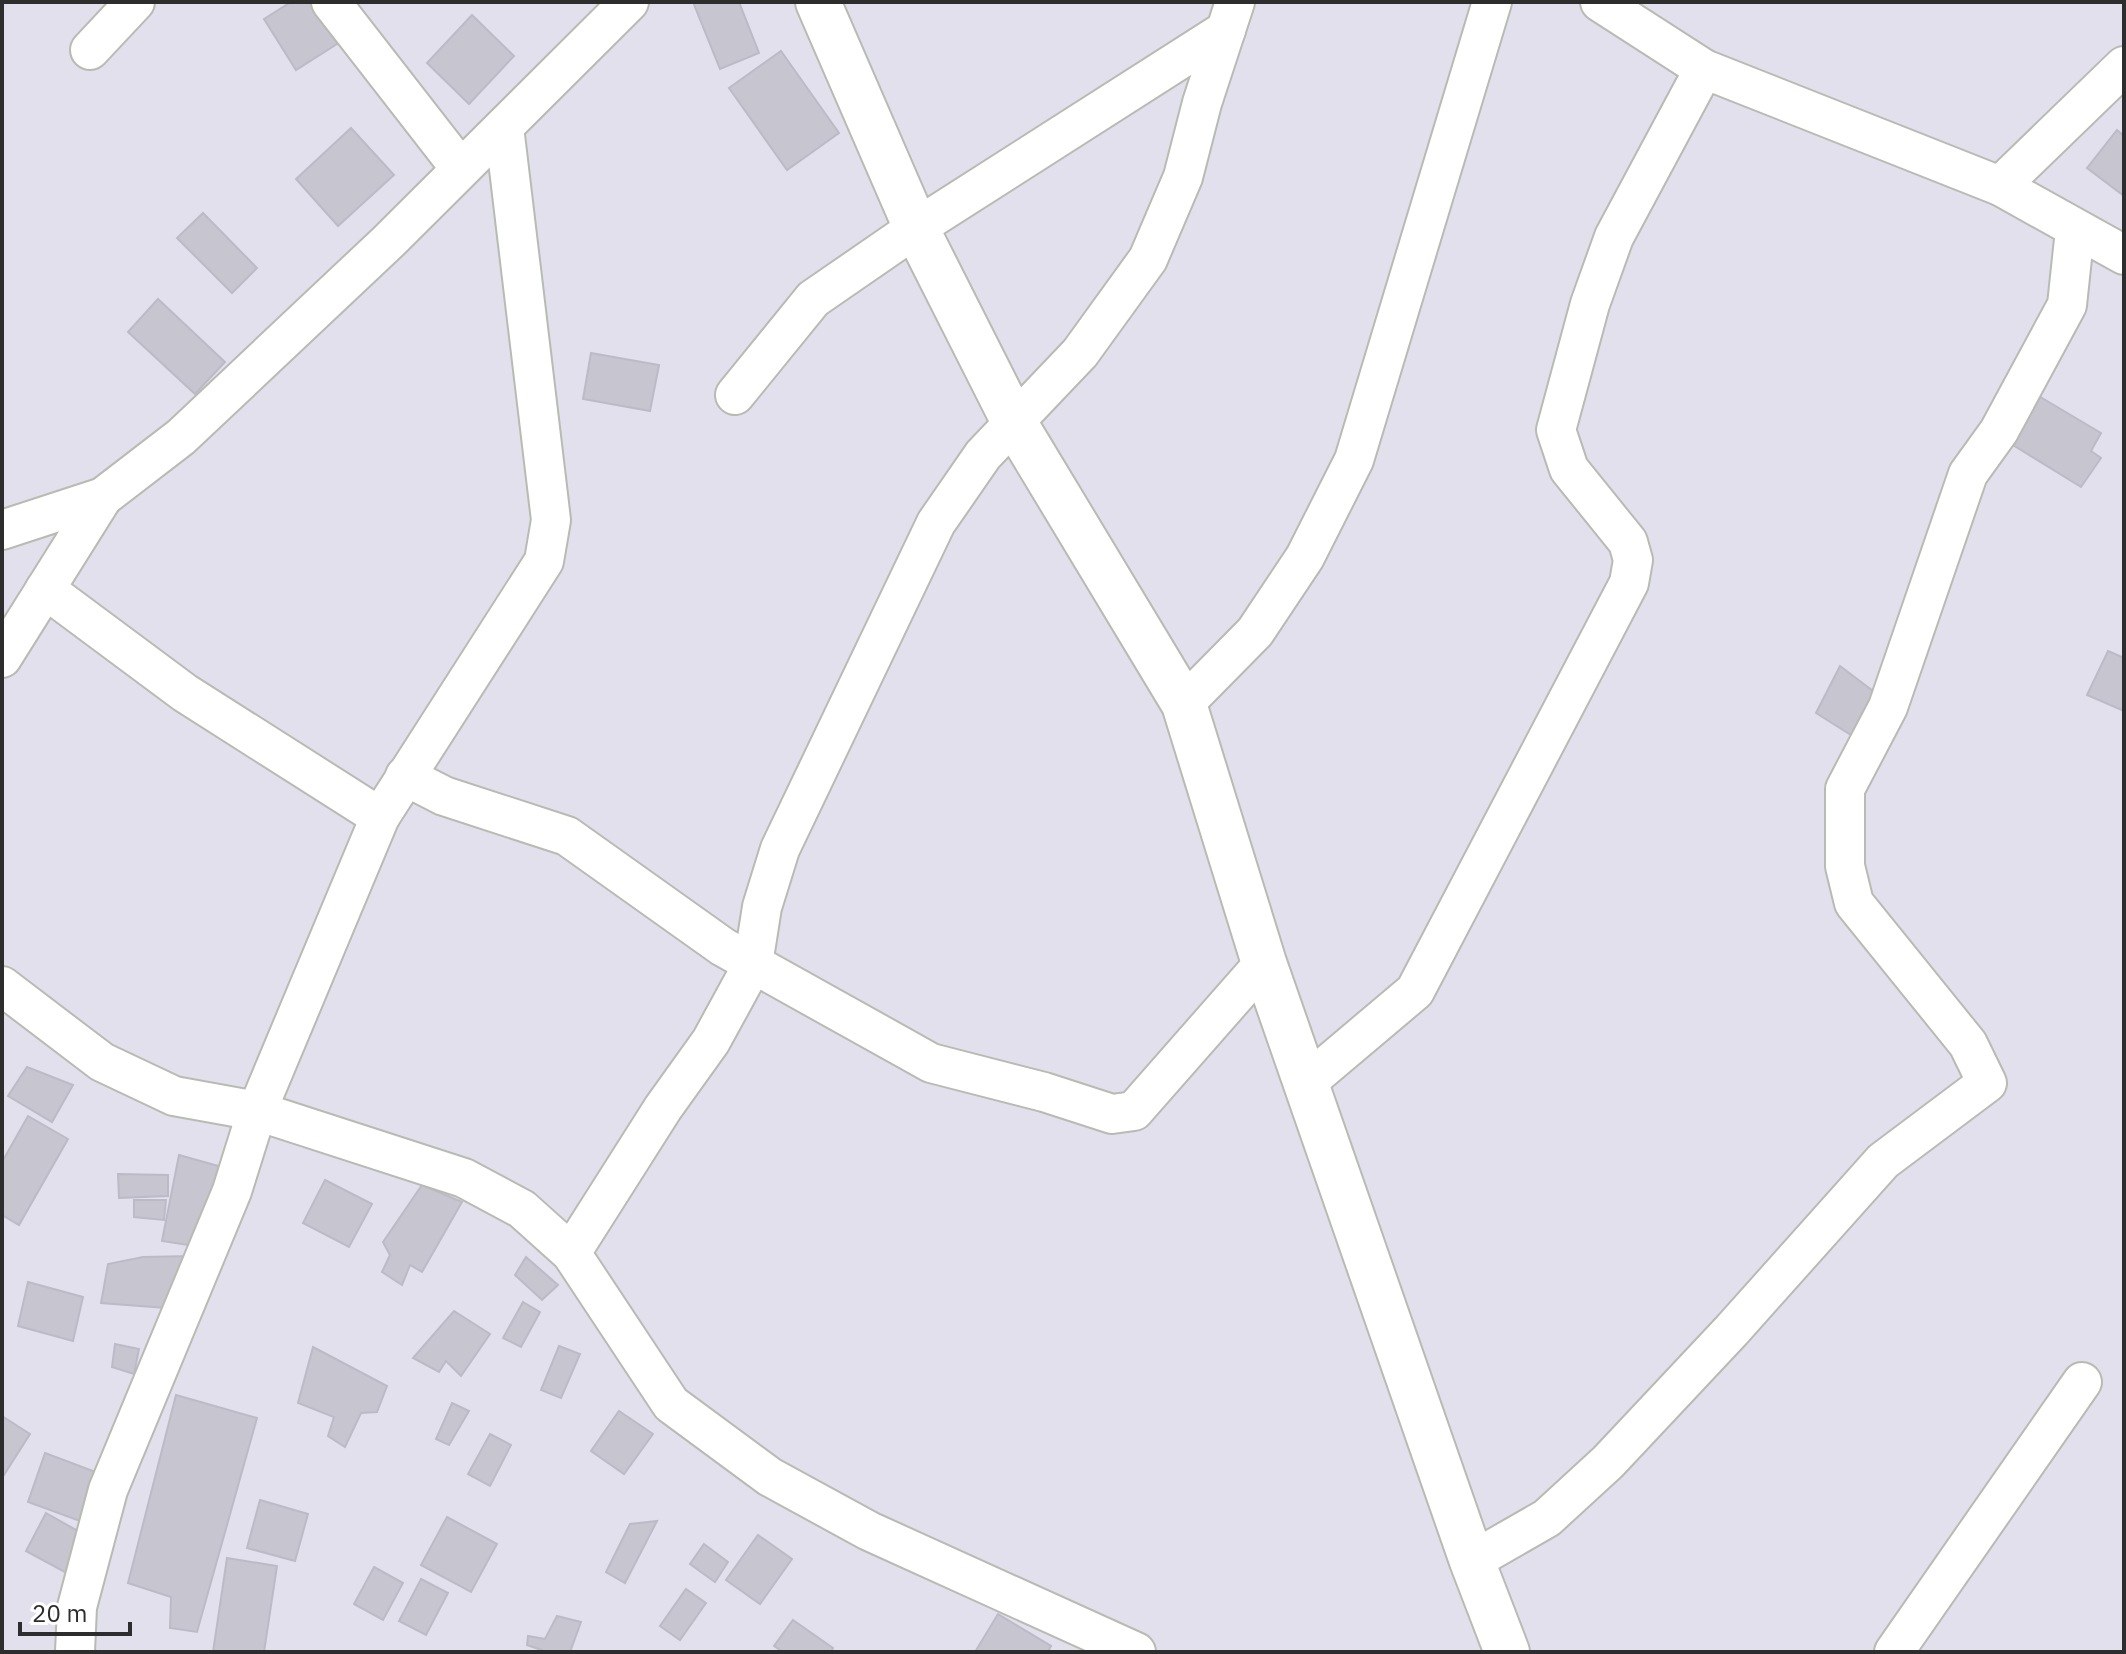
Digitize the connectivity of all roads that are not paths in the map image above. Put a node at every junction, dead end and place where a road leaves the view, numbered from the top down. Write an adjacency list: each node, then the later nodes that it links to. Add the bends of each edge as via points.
1 (135, 2): 8 (street)
2 (331, 2): 12 (street)
3 (629, 2): 11 (street)
4 (818, 2): 14 (street)
5 (1492, 2): 23 (street, via 1354,460 1305,557 1255,632)
6 (1600, 2): 10 (street)
7 (1231, 16): 14 (street); 18 (street, via 1183,177 1148,259 1080,353)
8 (90, 50)
9 (2124, 66): 13 (street)
10 (1704, 69): 13 (street); 29 (street, via 1614,237 1556,430 1569,469 1628,542 1633,560 1629,583 1415,991)
11 (504, 127): 12 (street); 24 (street, via 550,538 544,561)
12 (460, 168): 19 (street, via 181,437)
13 (2000, 186): 15 (street)
14 (916, 228): 17 (street, via 813,299); 18 (street)
15 (2075, 230): 16 (street); 33 (street, via 2067,305 1999,431 1968,474 1888,707 1845,789 1845,866 1854,903 1968,1044 1987,1083 1883,1161 1608,1462 1547,1518)
16 (2124, 255)
17 (735, 395)
18 (1014, 422): 23 (street); 27 (street, via 983,455 936,523 780,849 762,907)
19 (103, 497): 20 (street); 21 (street)
20 (2, 530)
21 (45, 589): 22 (street); 25 (street, via 185,693)
22 (2, 658)
23 (1184, 704): 26 (street)
24 (405, 776): 25 (street); 27 (street, via 444,796 567,836)
25 (380, 817): 30 (street)
26 (1264, 963): 27 (street, via 1134,1111 1112,1114 931,1063); 29 (street)
27 (753, 964): 31 (street, via 711,1041)
28 (2, 986): 30 (street, via 102,1062 174,1096)
29 (1306, 1083): 33 (street)
30 (257, 1111): 31 (street, via 464,1178 522,1209); 34 (street, via 232,1191 108,1490 77,1607)
31 (571, 1253): 35 (street, via 671,1404 770,1477 869,1531)
32 (2082, 1382): 37 (street)
33 (1472, 1561): 36 (street)
34 (75, 1652)
35 (1136, 1652)
36 (1507, 1652)
37 (1894, 1652)

